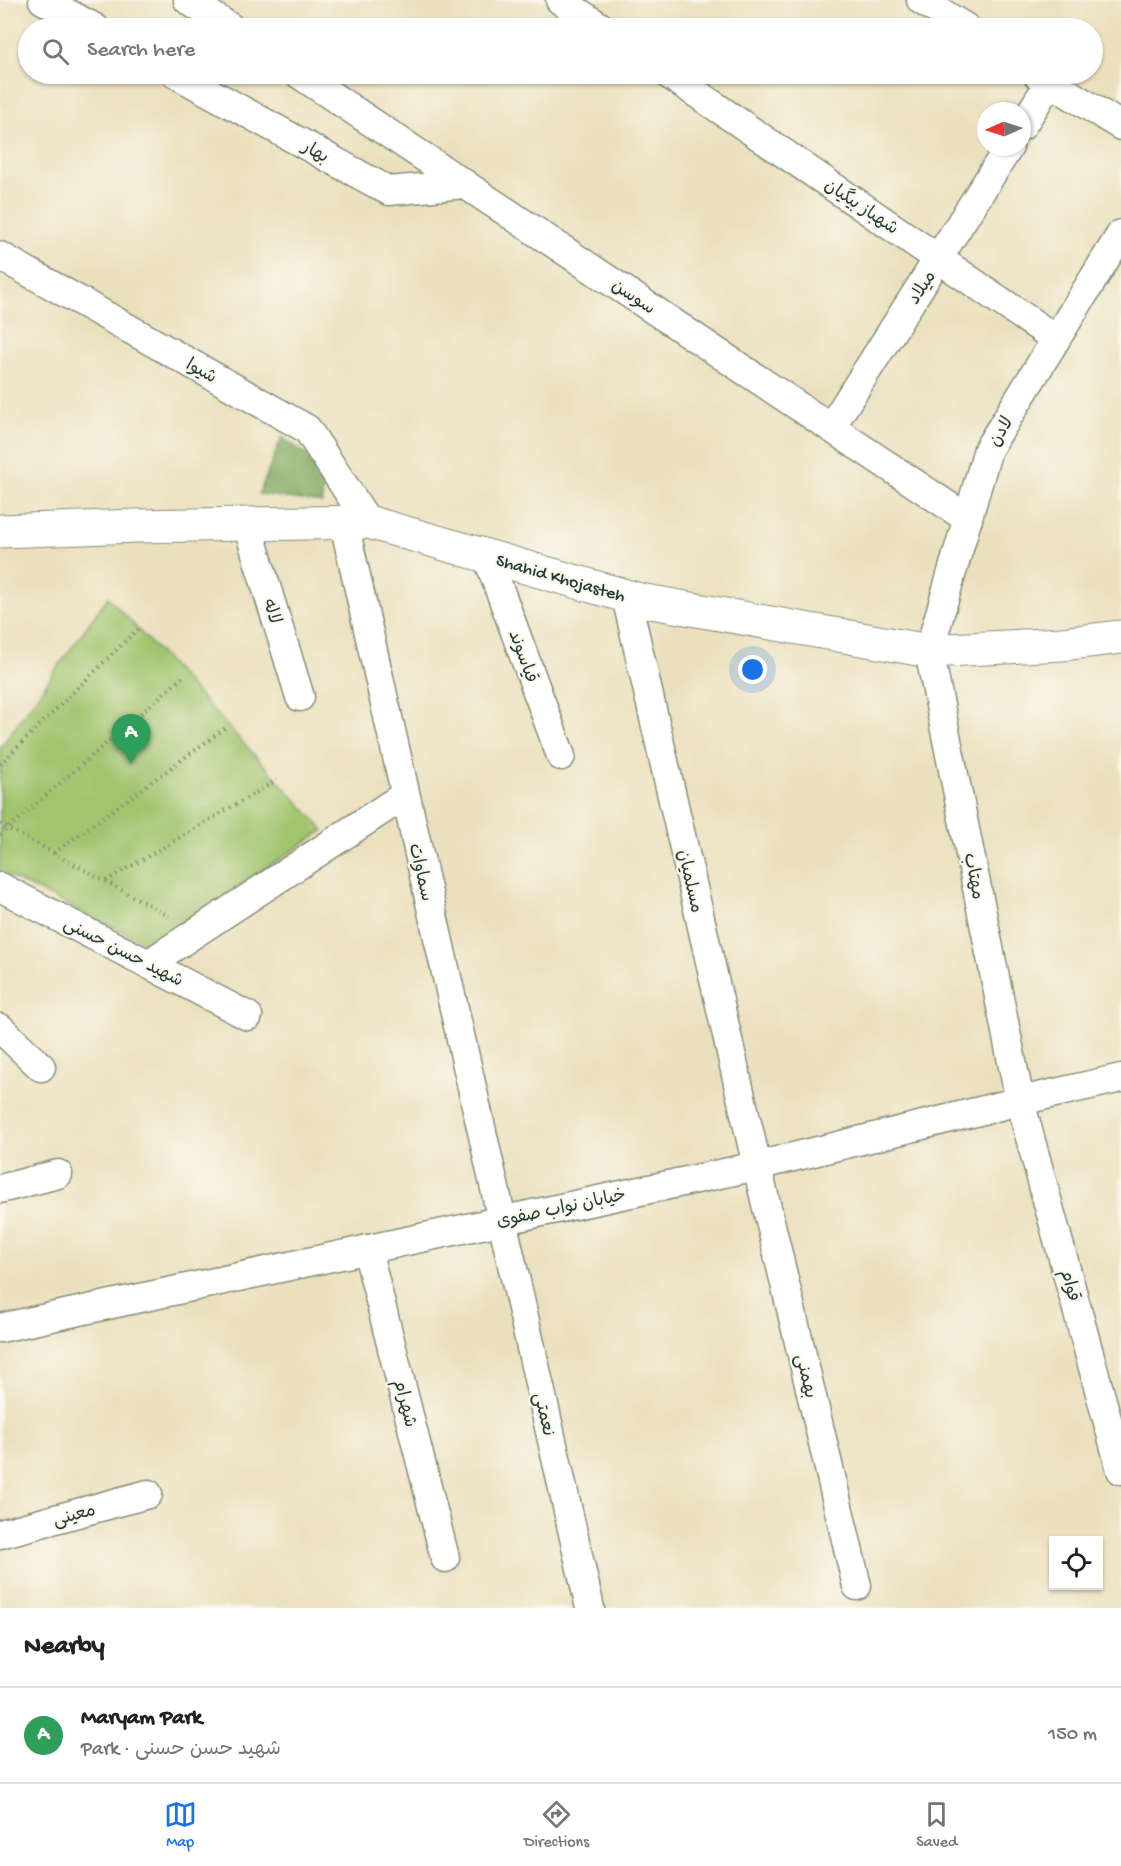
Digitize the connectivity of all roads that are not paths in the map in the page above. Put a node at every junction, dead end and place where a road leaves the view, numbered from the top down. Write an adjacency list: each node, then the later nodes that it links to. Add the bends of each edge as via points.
1 (44, 0): 5 (street)
2 (188, 0): 6 (street)
3 (560, 0): 7 (street)
4 (921, 0): 8 (street)
5 (77, 18)
6 (216, 18)
7 (587, 18)
8 (950, 18)
9 (194, 84): 17 (street, بهار, via 388,191)
10 (314, 84): 17 (street, سوسن)
11 (683, 84): 20 (street, شهباز بیگیان)
12 (1040, 84): 14 (street)
13 (1053, 84): 15 (street)
14 (1031, 105)
15 (1121, 126)
16 (1003, 156): 20 (street, میلاد)
17 (465, 184): 22 (street, سوسن)
18 (1121, 234): 21 (street, لادن)
19 (0, 256): 24 (street, شیوا, via 307,429)
20 (939, 259): 21 (street, شهباز بیگیان); 22 (street, میلاد)
21 (1056, 339): 23 (street, لادن, via 988,449)
22 (831, 427): 23 (street, سوسن)
23 (968, 519): 30 (street, لادن)
24 (356, 523): 25 (main road, Shahid Khojasteh); 27 (main road, Shahid Khojasteh); 33 (street, سماوات)
25 (247, 525): 26 (main road, Shahid Khojasteh); 31 (street, لاله)
26 (0, 531)
27 (487, 556): 28 (main road, Shahid Khojasteh); 32 (street, قیاسوند)
28 (626, 596): 30 (main road, Shahid Khojasteh); 41 (street, مسلمیان)
29 (1121, 637): 30 (main road, Shahid Khojasteh, via 1062,645)
30 (929, 651): 40 (street, مهتاب)
31 (300, 697)
32 (561, 756)
33 (405, 795): 35 (street); 44 (street, سماوات)
34 (0, 887): 35 (street, شهید حسن حسنی)
35 (148, 964): 36 (street, شهید حسن حسنی)
36 (248, 1016)
37 (0, 1028): 38 (street)
38 (41, 1067)
39 (1121, 1078): 40 (street, خیابان نواب صفوی)
40 (1020, 1101): 41 (street, خیابان نواب صفوی); 47 (street, قوام)
41 (757, 1166): 44 (street, خیابان نواب صفوی); 51 (street, بهمنی)
42 (58, 1174): 43 (street)
43 (0, 1189)
44 (501, 1220): 45 (street, خیابان نواب صفوی); 52 (street, نعمتی)
45 (367, 1249): 46 (street, خیابان نواب صفوی); 50 (street, شهرام)
46 (0, 1328)
47 (1121, 1470)
48 (148, 1494): 49 (street, معینی)
49 (0, 1534)
50 (445, 1558)
51 (857, 1586)
52 (590, 1608)

